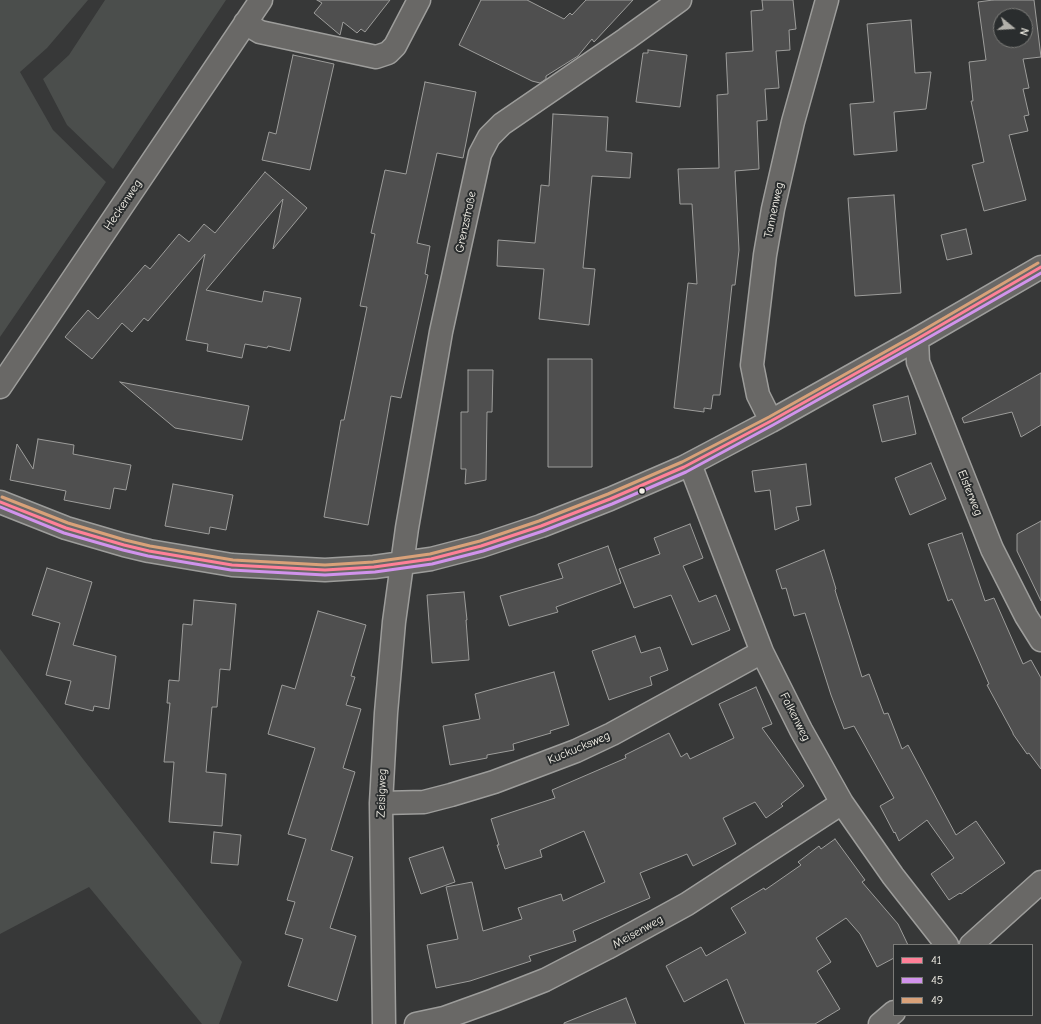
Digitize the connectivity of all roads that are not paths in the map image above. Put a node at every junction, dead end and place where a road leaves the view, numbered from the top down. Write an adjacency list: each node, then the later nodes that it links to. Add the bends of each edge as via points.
1 (261, 0): 5 (street, Heckenweg)
2 (419, 0): 5 (street, via 395,46 388,53 376,57 260,32)
3 (680, 0): 12 (street, Grenzstraße, via 502,124 489,137 480,154 441,332)
4 (827, 0): 9 (street, Tannenweg, via 792,129 765,256 752,364 758,395)
5 (245, 23): 8 (street, Heckenweg)
6 (1041, 267): 7 (street)
7 (917, 339): 9 (street); 13 (street, Elsterweg, via 918,362 992,549)
8 (0, 387)
9 (771, 421): 10 (street)
10 (690, 464): 12 (street, via 542,526 481,546); 14 (street, Falkenweg)
11 (0, 502): 12 (street, via 66,528 149,552 232,565 325,570)
12 (402, 564): 15 (street, Zeisigweg, via 390,667)
13 (1041, 640)
14 (762, 652): 15 (street, Kuckucksweg, via 576,751 494,782 451,795 424,802); 16 (street, Falkenweg, via 801,730)
15 (381, 803): 21 (street, Zeisigweg)
16 (842, 803): 18 (street, Falkenweg, via 893,876); 22 (street, Meisenweg, via 687,904 607,948 545,980 444,1018)
17 (1041, 882): 19 (street)
18 (946, 944)
19 (973, 944)
20 (893, 1013): 23 (street)
21 (384, 1024)
22 (416, 1024)
23 (880, 1024)

